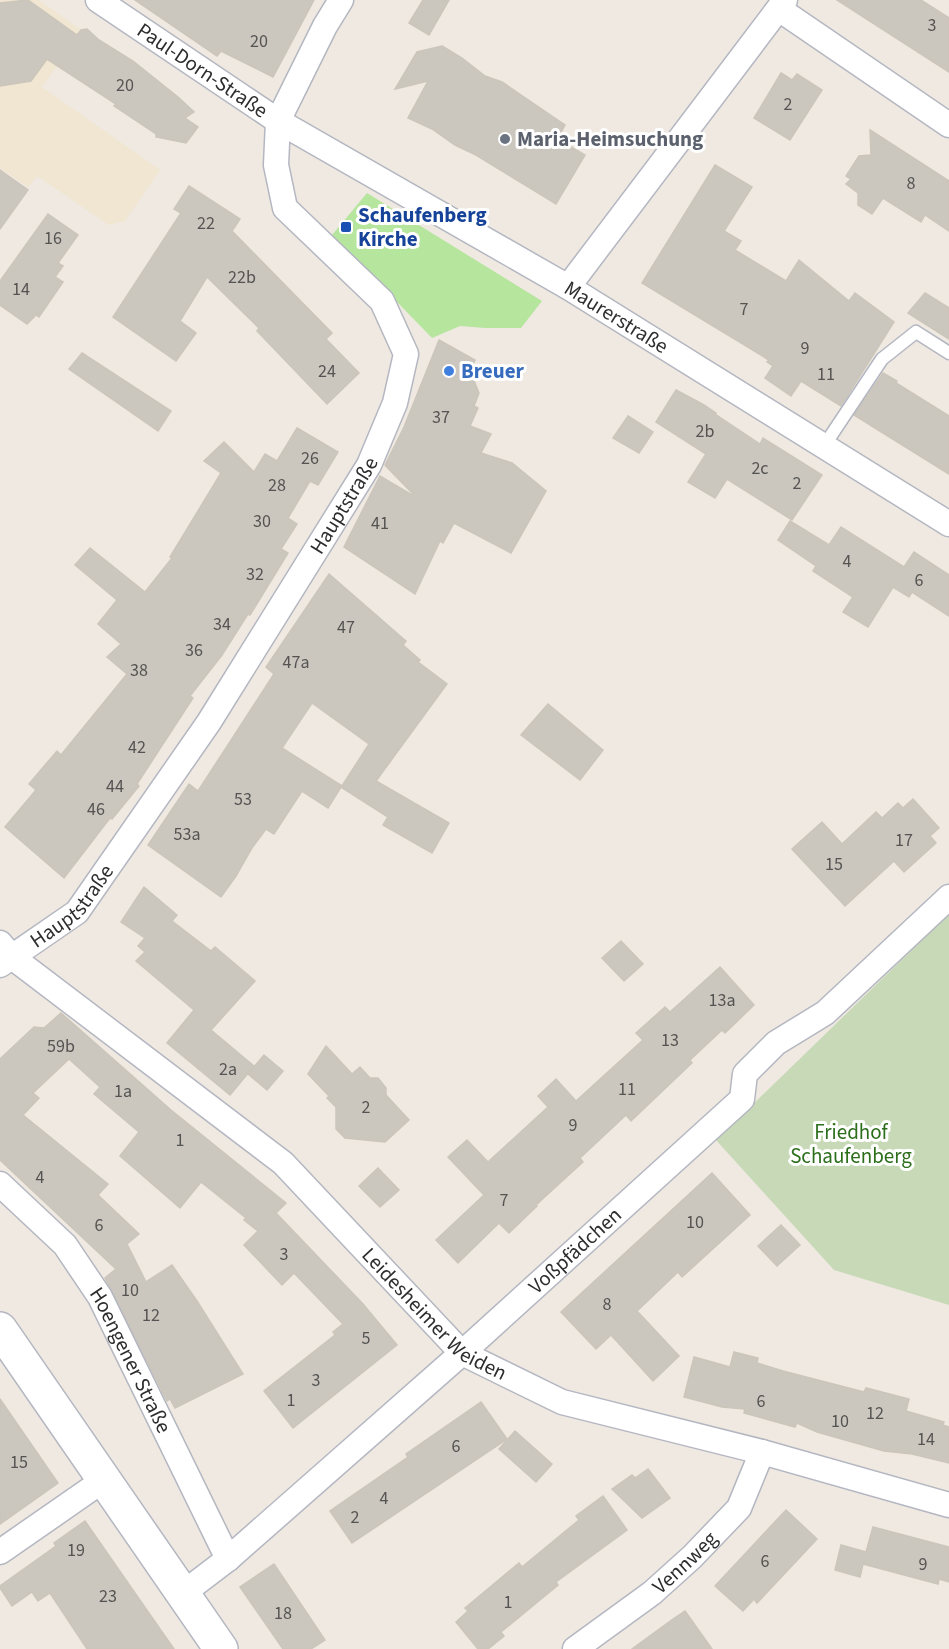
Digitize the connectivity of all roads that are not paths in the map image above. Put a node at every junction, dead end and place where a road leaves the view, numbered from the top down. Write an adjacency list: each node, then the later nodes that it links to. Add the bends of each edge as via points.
1 (98, 0): 4 (street, Paul-Dorn-Straße)
2 (341, 0): 4 (street, Hauptstraße)
3 (782, 4): 5 (street); 6 (street)
4 (278, 121): 6 (street, Maurerstraße); 11 (street, Hauptstraße, via 276,165 285,208 382,301 406,354 395,402 369,465 209,722 77,912)
5 (949, 125)
6 (568, 287): 8 (street, Maurerstraße)
7 (949, 353): 8 (lane, via 916,332 882,359)
8 (825, 446): 9 (street, Maurerstraße)
9 (949, 524)
10 (949, 897): 14 (street, Voßpfädchen, via 825,1013 777,1043 745,1074 742,1099)
11 (4, 955): 14 (street, Leidesheimer Weiden, via 283,1164)
12 (0, 1184): 19 (street, Hoengener Straße, via 65,1245 100,1297)
13 (0, 1329): 16 (main road)
14 (462, 1353): 15 (street, Leidesheimer Weiden, via 562,1402); 19 (street, Voßpfädchen)
15 (762, 1452): 17 (street, Leidesheimer Weiden); 22 (street, Vennweg, via 739,1508 652,1593)
16 (105, 1479): 18 (street); 20 (main road)
17 (949, 1505)
18 (0, 1552)
19 (228, 1559): 20 (street, Voßpfädchen)
20 (182, 1594): 21 (main road)
21 (221, 1649)
22 (575, 1649)

